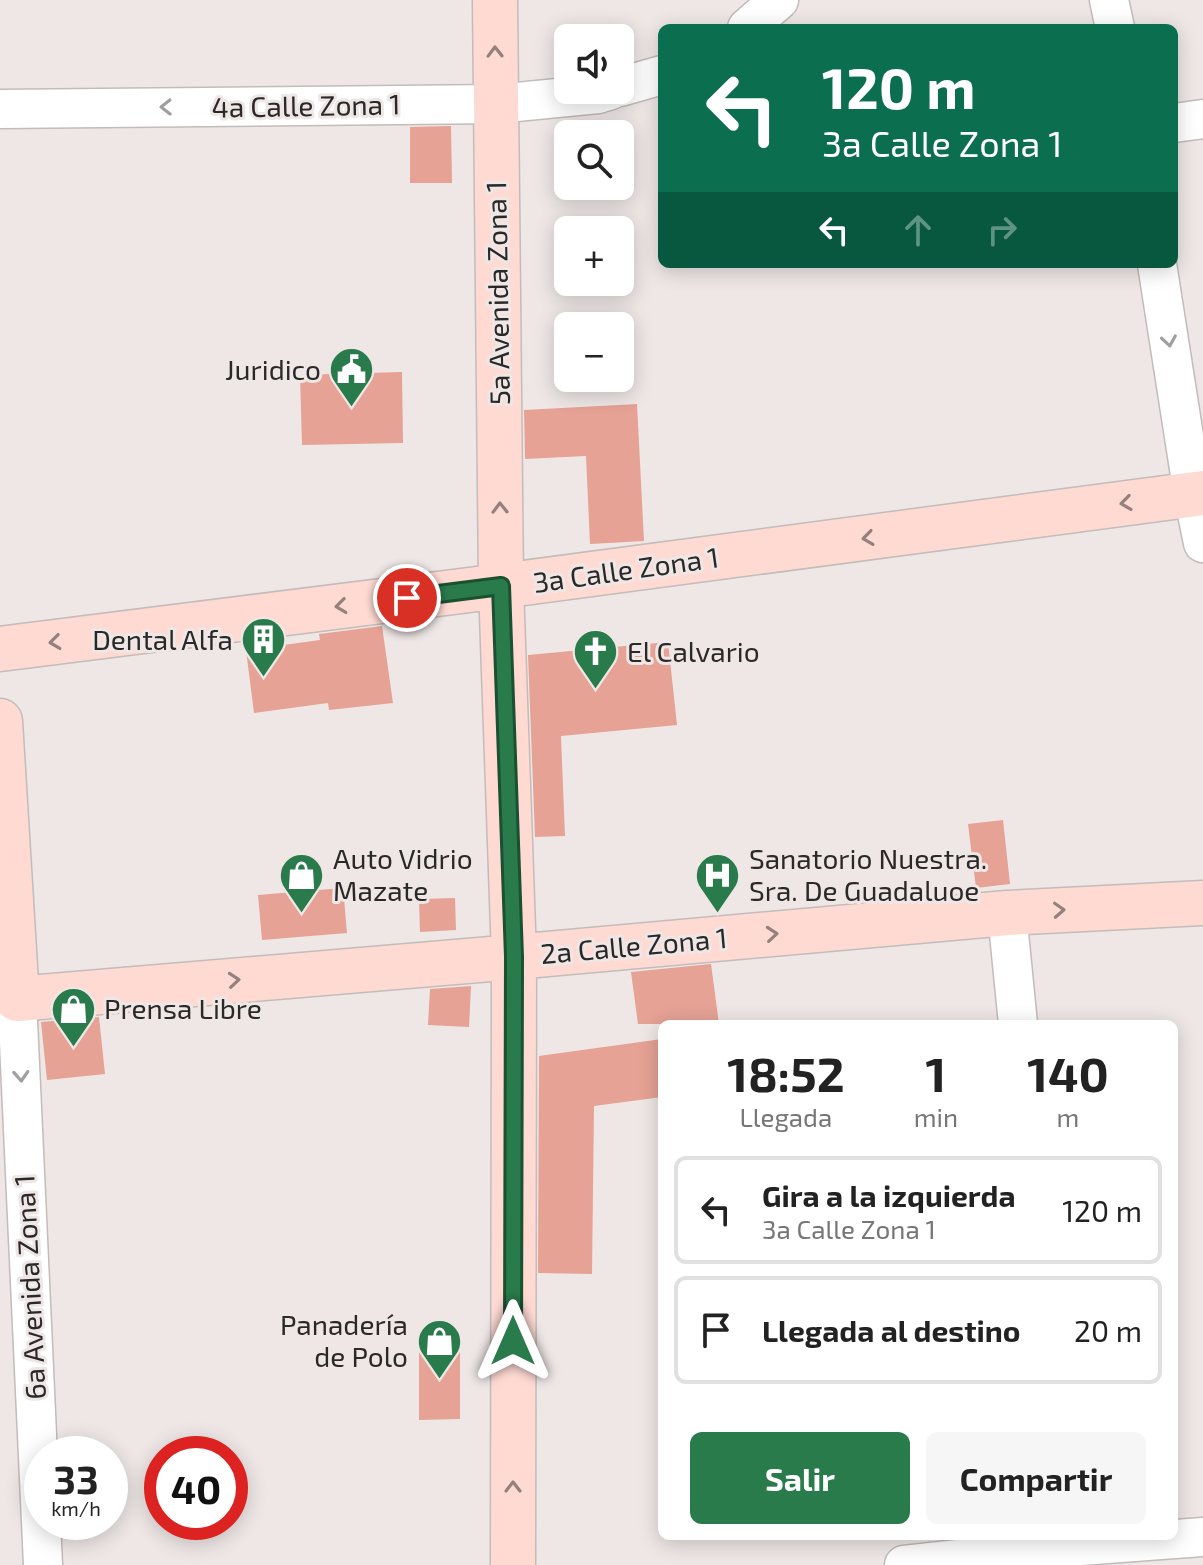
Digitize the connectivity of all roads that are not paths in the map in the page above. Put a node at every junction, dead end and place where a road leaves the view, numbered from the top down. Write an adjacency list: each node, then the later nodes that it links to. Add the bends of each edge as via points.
1 (495, 0): 9 (main road, 5a Avenida Zona 1, one-way to 1)
2 (779, 0): 4 (street)
3 (1109, 0): 5 (street)
4 (752, 24)
5 (1114, 24)
6 (658, 76): 7 (street)
7 (634, 83)
8 (554, 98): 9 (street, 4a Calle Zona 1)
9 (496, 104): 10 (street, 4a Calle Zona 1, one-way to 10); 16 (main road, 5a Avenida Zona 1, one-way to 9)
10 (0, 109)
11 (1203, 119): 12 (street)
12 (1178, 122)
13 (1158, 268): 14 (street, one-way to 14)
14 (1198, 494): 15 (street); 16 (main road, 3a Calle Zona 1, one-way to 16)
15 (1203, 543)
16 (501, 586): 17 (main road, 3a Calle Zona 1, one-way to 17); 21 (main road, 5a Avenida Zona 1)
17 (0, 649)
18 (0, 721): 22 (main road, 6a Avenida Zona 1)
19 (1203, 903): 20 (main road, 2a Calle Zona 1, one-way to 19)
20 (1007, 913): 21 (main road, 2a Calle Zona 1, one-way to 20); 23 (street)
21 (514, 957): 22 (main road, 2a Calle Zona 1, one-way to 21); 30 (main road, 5a Avenida Zona 1, one-way to 21)
22 (17, 999): 24 (street, 6a Avenida Zona 1, one-way to 24)
23 (1018, 1020)
24 (15, 1276): 29 (street, 6a Avenida Zona 1)
25 (1203, 1537): 26 (street)
26 (1178, 1538)
27 (1121, 1540): 28 (street)
28 (1066, 1542): 31 (street)
29 (43, 1565)
30 (513, 1565)
31 (904, 1565)

